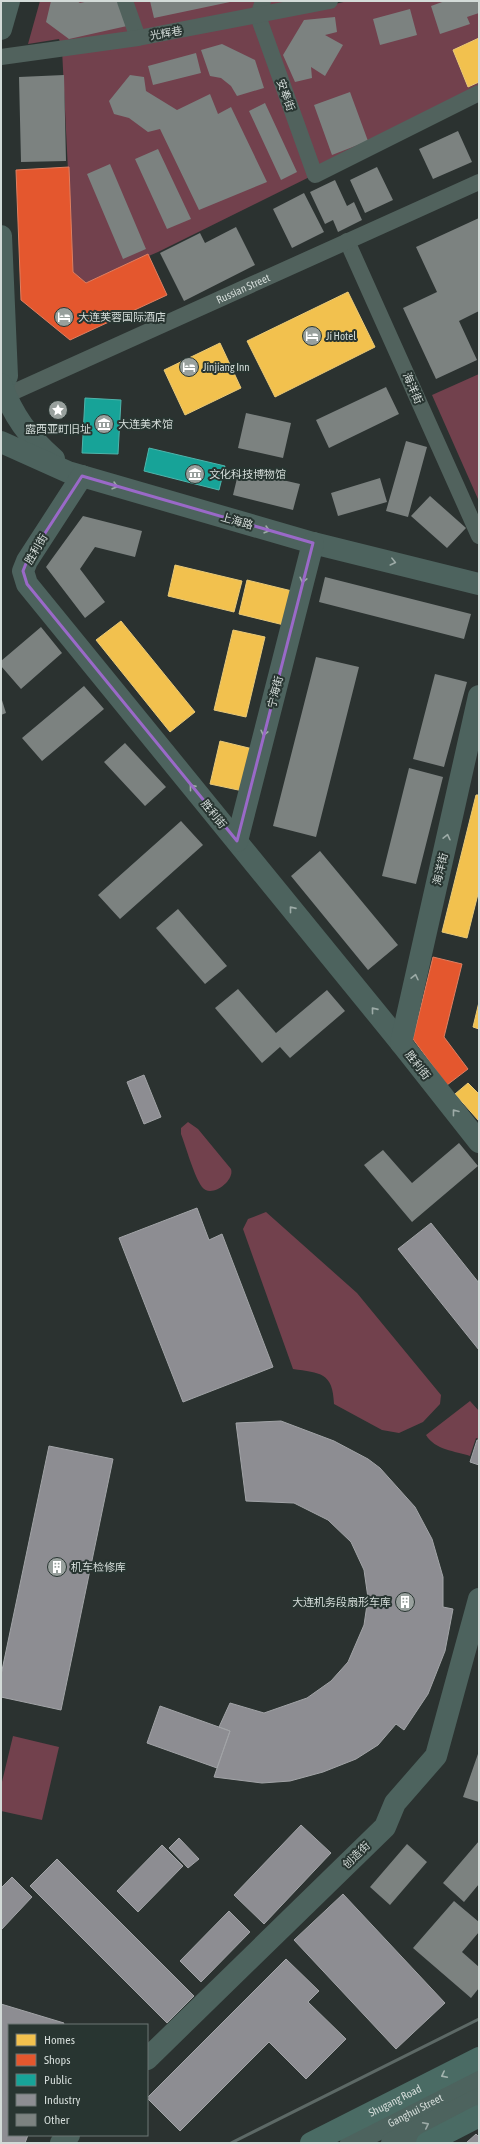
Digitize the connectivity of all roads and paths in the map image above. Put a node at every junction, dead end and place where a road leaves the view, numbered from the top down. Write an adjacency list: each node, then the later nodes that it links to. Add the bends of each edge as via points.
1 (8, 1): 5 (street)
2 (125, 1): 6 (street)
3 (330, 1): 4 (street, 光辉巷)
4 (260, 8): 6 (street, 光辉巷); 8 (street, 安奉街, via 315,175)
5 (1, 29)
6 (138, 38): 7 (street, 光辉巷)
7 (1, 57)
8 (479, 93)
9 (479, 182): 11 (street, Russian Street)
10 (1, 236): 12 (street, via 7,376)
11 (347, 241): 12 (street, Russian Street); 15 (street, 海洋街)
12 (3, 389): 14 (street, via 12,410 31,439)
13 (1, 442): 14 (street, 上海路)
14 (75, 474): 16 (street, 上海路, one-way to 16); 19 (street, 胜利街, one-way to 14, via 27,584 23,571 27,561)
15 (479, 536)
16 (313, 543): 17 (street, 上海路, one-way to 17); 19 (street, 宁海街, one-way to 19)
17 (479, 584)
18 (479, 696): 20 (street, 海洋街, one-way to 18)
19 (237, 841): 20 (street, 胜利街, one-way to 19)
20 (400, 1043): 21 (street, 胜利街, one-way to 20)
21 (479, 1142)
22 (479, 1599): 23 (street, 创造街, via 436,1756 395,1803 385,1827)
23 (148, 2058)
24 (479, 2058): 30 (highway, Shugang Road, one-way to 30)
25 (479, 2078): 31 (street, Ganghui Street)
26 (479, 2099): 32 (street, Ganghui Street, one-way to 26)
27 (479, 2116): 33 (highway)
28 (68, 2136): 29 (street)
29 (60, 2143)
30 (311, 2143)
31 (351, 2143)
32 (392, 2143)
33 (426, 2143)

